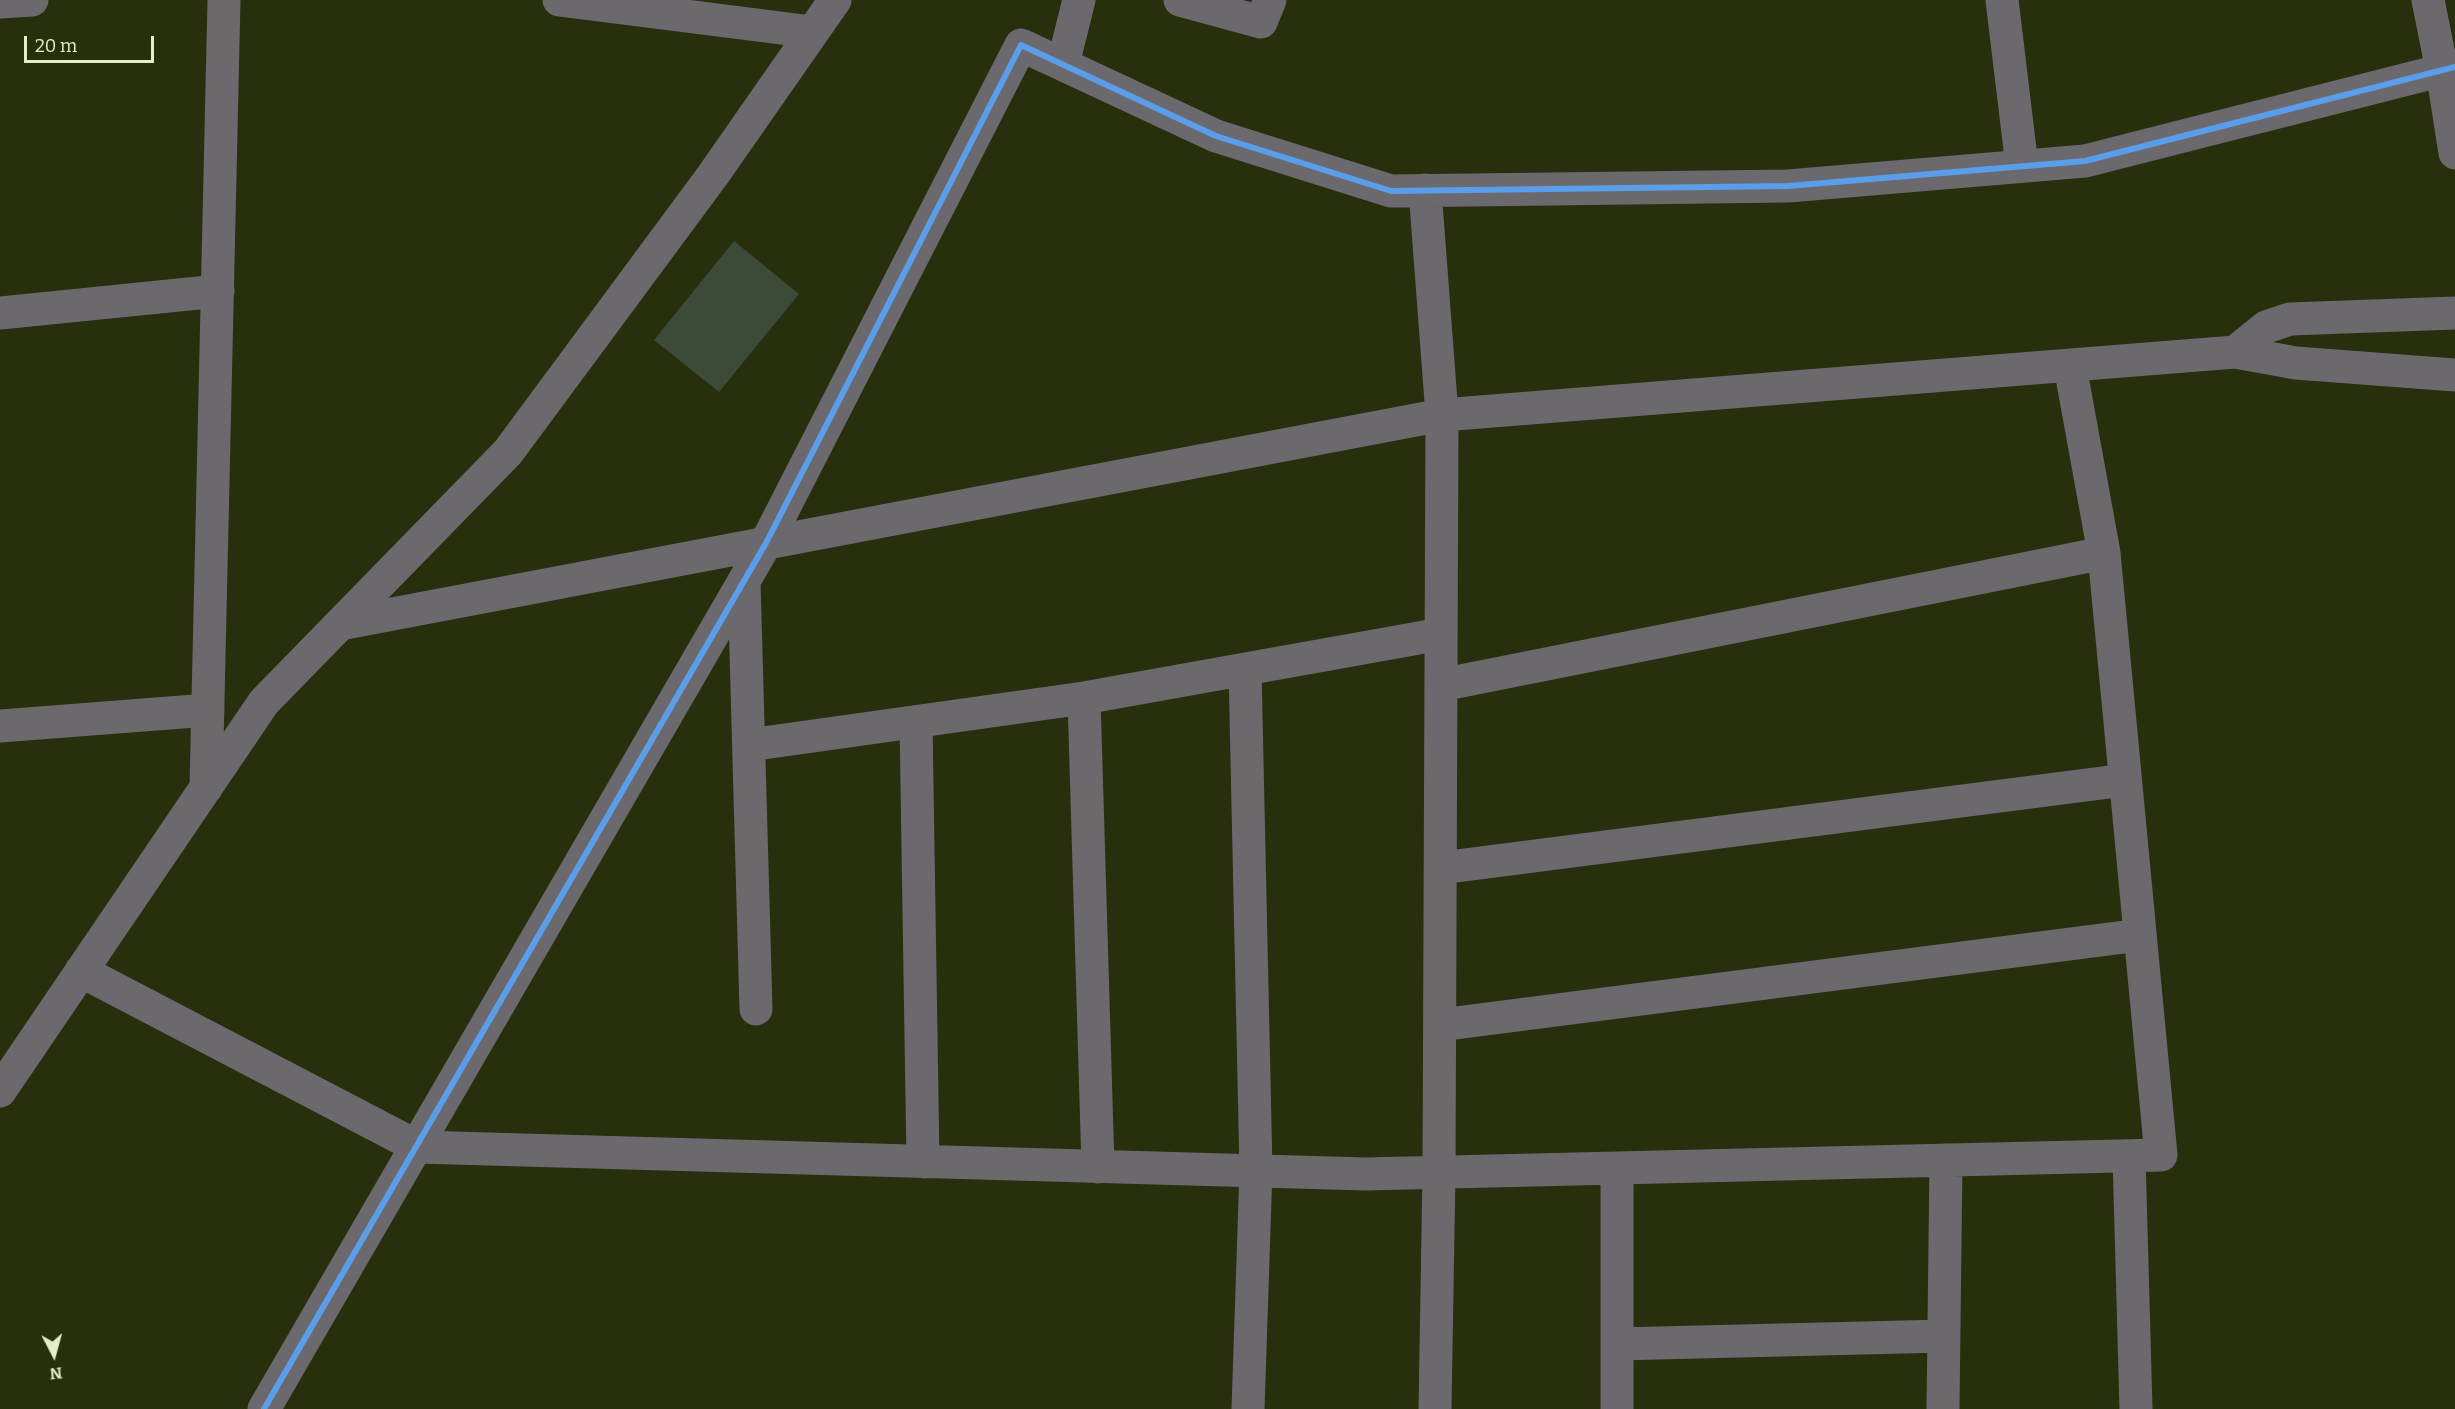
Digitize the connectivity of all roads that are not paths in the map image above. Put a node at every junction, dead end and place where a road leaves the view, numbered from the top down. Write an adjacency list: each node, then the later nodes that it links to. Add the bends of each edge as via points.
1 (32, 0): 10 (street)
2 (224, 0): 17 (street)
3 (559, 0): 11 (street)
4 (835, 0): 11 (street)
5 (1079, 0): 12 (street)
6 (1180, 0): 7 (street, via 1262,22)
7 (1270, 0)
8 (2002, 0): 15 (street)
9 (2428, 0): 13 (street)
10 (0, 2)
11 (812, 32): 27 (street, via 713,175 508,452)
12 (1063, 64): 16 (street, via 1216,135 1391,191); 24 (street, via 1022,45)
13 (2449, 68): 14 (street); 15 (street, via 2085,161)
14 (2455, 153)
15 (2022, 166): 16 (street, via 1788,186)
16 (1425, 190): 23 (street)
17 (218, 291): 18 (street); 32 (street)
18 (0, 313)
19 (2455, 313): 20 (street, via 2290,319 2266,327)
20 (2235, 352): 21 (street); 22 (street, via 2296,363)
21 (2070, 366): 23 (street); 25 (street)
22 (2455, 375)
23 (1442, 415): 24 (street); 28 (street)
24 (766, 543): 26 (street); 27 (street)
25 (2104, 553): 30 (street); 36 (street)
26 (744, 581): 35 (street); 44 (street)
27 (340, 624): 37 (street, via 264,702)
28 (1441, 634): 29 (street); 30 (street)
29 (1245, 669): 31 (street); 50 (street)
30 (1441, 685): 38 (street)
31 (1084, 698): 33 (street); 48 (street)
32 (208, 710): 34 (street); 37 (street)
33 (916, 722): 35 (street); 47 (street)
34 (0, 726)
35 (749, 745): 41 (street)
36 (2125, 780): 38 (street); 39 (street)
37 (206, 788): 40 (street)
38 (1441, 868): 42 (street)
39 (2140, 935): 42 (street); 45 (street, via 2161,1155)
40 (81, 971): 43 (street); 44 (street)
41 (756, 1009)
42 (1440, 1025): 51 (street)
43 (0, 1091)
44 (418, 1147): 47 (street); 54 (street)
45 (2129, 1156): 46 (street); 59 (street)
46 (1946, 1160): 49 (street); 52 (street)
47 (923, 1162): 48 (street)
48 (1098, 1167): 50 (street)
49 (1617, 1168): 51 (street); 53 (street)
50 (1256, 1170): 51 (street); 55 (street)
51 (1439, 1172): 56 (street)
52 (1944, 1336): 53 (street); 58 (street)
53 (1617, 1344): 57 (street)
54 (264, 1409)
55 (1248, 1409)
56 (1435, 1409)
57 (1617, 1409)
58 (1943, 1409)
59 (2136, 1409)

